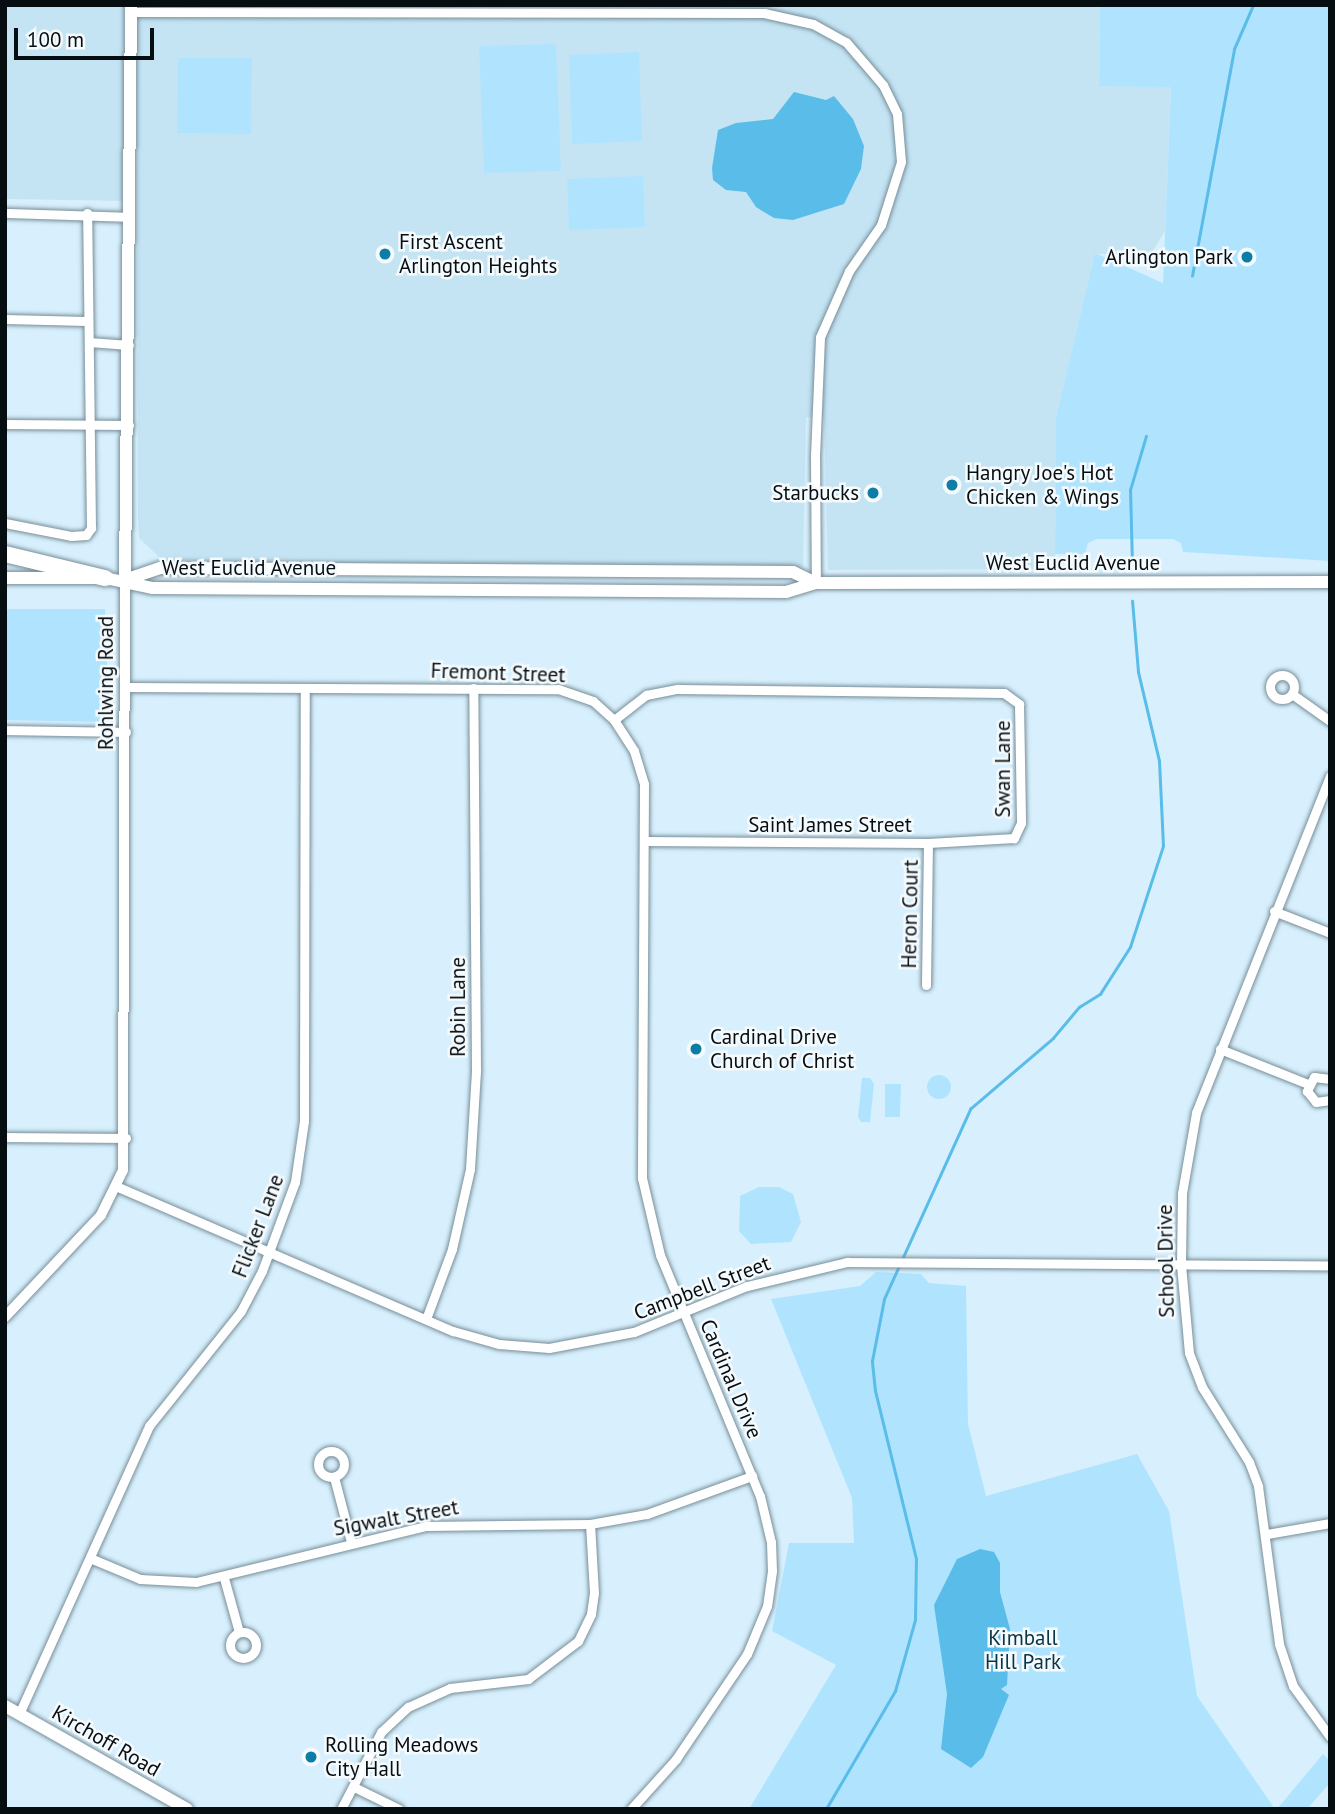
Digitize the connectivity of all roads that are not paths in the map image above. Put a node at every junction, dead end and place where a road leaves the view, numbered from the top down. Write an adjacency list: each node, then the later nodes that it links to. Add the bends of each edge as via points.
1 (131, 8): 4 (main road, Rohlwing Road); 18 (street, via 764,13 813,24 852,48 884,85 897,114 901,162 881,225 849,271 820,337)
2 (5, 213): 3 (street)
3 (87, 213): 4 (street); 6 (street)
4 (129, 217): 8 (main road, Rohlwing Road)
5 (5, 319): 6 (street)
6 (87, 321): 7 (street)
7 (89, 342): 8 (street); 9 (street)
8 (130, 345): 11 (main road, Rohlwing Road)
9 (89, 423): 10 (street); 11 (street); 12 (street, via 91,528 86,535)
10 (5, 424)
11 (129, 425): 16 (main road, Rohlwing Road)
12 (5, 523)
13 (5, 554): 15 (highway)
14 (5, 578): 15 (main road)
15 (105, 578): 16 (main road)
16 (125, 580): 18 (main road, West Euclid Avenue, via 153,588 786,592); 18 (main road, West Euclid Avenue, via 160,568 793,572); 19 (street, Rohlwing Road)
17 (1330, 582): 18 (main road, West Euclid Avenue)
18 (816, 583)
19 (125, 687): 21 (street, Fremont Street); 26 (street, Rohlwing Road)
20 (473, 688): 21 (street, Fremont Street); 23 (street, Fremont Street, via 579,693); 46 (street, Robin Lane, via 476,1071 470,1169 456,1238)
21 (305, 689): 41 (street, Flicker Lane, via 304,1121 295,1182)
22 (1292, 694): 24 (street)
23 (614, 720): 28 (street, Swan Lane, via 638,699 667,690 1003,693 1016,698 1021,710 1021,823); 29 (street, Cardinal Drive, via 634,751 645,784)
24 (1330, 721)
25 (5, 730): 26 (street)
26 (126, 732): 39 (street, Rohlwing Road)
27 (1330, 776): 31 (street, School Drive)
28 (1014, 838): 30 (street, Saint James Street)
29 (645, 841): 30 (street, Saint James Street); 44 (street, Cardinal Drive, via 642,1178 660,1255)
30 (928, 843): 33 (street, Heron Court)
31 (1274, 911): 32 (street); 34 (street, School Drive)
32 (1330, 933)
33 (926, 985)
34 (1220, 1049): 36 (street); 42 (street, School Drive, via 1186,1155)
35 (1330, 1079): 36 (street, via 1319,1075)
36 (1308, 1084): 37 (street, via 1312,1100)
37 (1330, 1100)
38 (5, 1137): 39 (street)
39 (126, 1138): 40 (street, Rohlwing Road)
40 (118, 1187): 41 (street, Campbell Street); 45 (street, Rohlwing Road, via 102,1215)
41 (270, 1252): 46 (street, Campbell Street); 53 (street, Flicker Lane, via 229,1330 159,1409)
42 (1181, 1265): 43 (street, Campbell Street); 44 (street, Campbell Street, via 847,1262 796,1271); 51 (street, School Drive, via 1189,1353 1202,1387 1249,1462)
43 (1330, 1265)
44 (683, 1311): 46 (street, Campbell Street, via 611,1339 549,1348 499,1344); 47 (street, Cardinal Drive)
45 (5, 1317)
46 (426, 1319)
47 (752, 1476): 50 (street, Sigwalt Street, via 647,1514); 63 (street, Cardinal Drive, via 771,1542 767,1606 736,1673 661,1779)
48 (334, 1477): 52 (street)
49 (1330, 1523): 51 (street)
50 (590, 1524): 52 (street, Sigwalt Street, via 443,1524); 59 (street, via 591,1614 566,1654 528,1679 450,1688 408,1707 381,1732)
51 (1267, 1534): 58 (street, School Drive, via 1278,1642 1293,1686)
52 (351, 1542): 54 (street, Sigwalt Street)
53 (90, 1558): 54 (street, Sigwalt Street, via 161,1583); 57 (street, Flicker Lane)
54 (224, 1578): 55 (street)
55 (239, 1632)
56 (5, 1706): 57 (main road, Kirchoff Road)
57 (19, 1714): 60 (main road, Kirchoff Road)
58 (1330, 1737)
59 (354, 1787): 61 (street); 62 (street)
60 (187, 1809)
61 (341, 1809)
62 (399, 1809)
63 (631, 1809)

